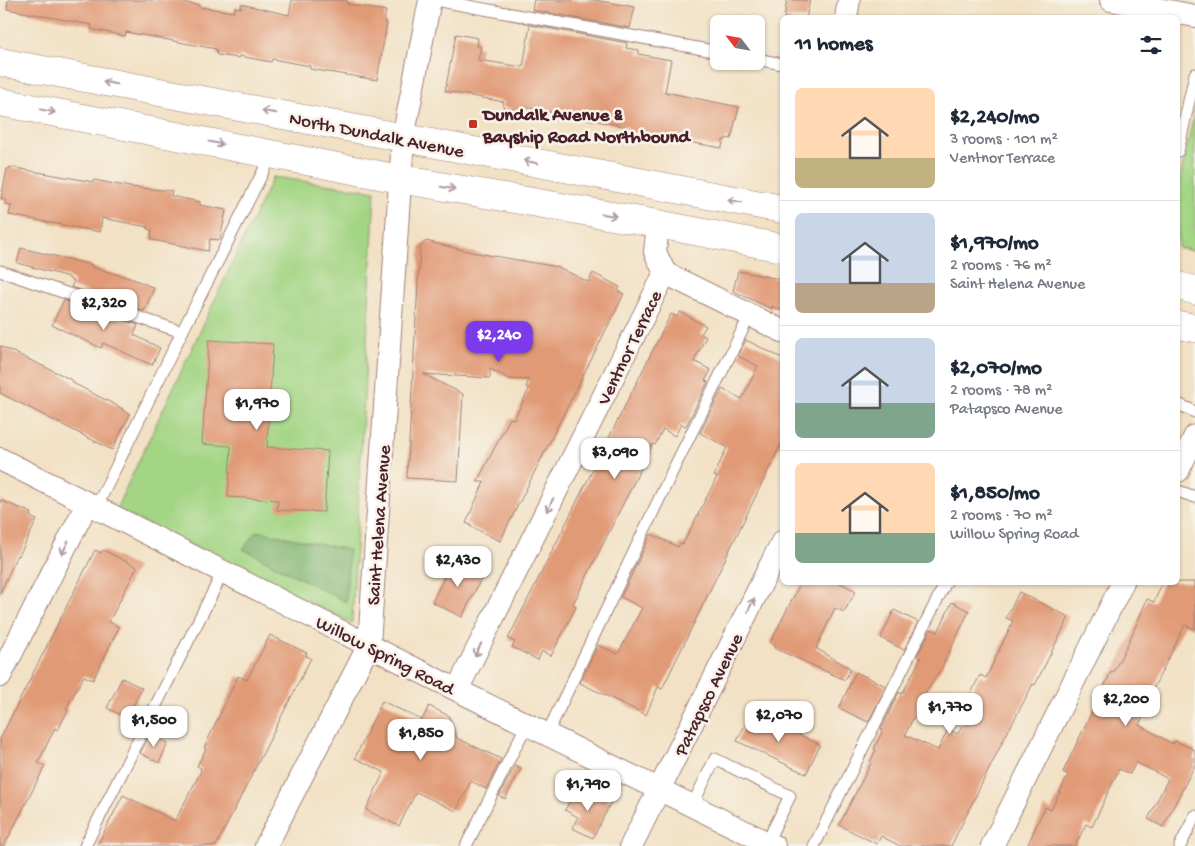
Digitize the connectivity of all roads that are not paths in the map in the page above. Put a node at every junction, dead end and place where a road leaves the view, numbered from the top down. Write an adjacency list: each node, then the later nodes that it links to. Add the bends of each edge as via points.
1 (430, 0): 15 (street, Saint Helena Avenue)
2 (435, 0): 8 (lane)
3 (850, 0): 6 (street)
4 (1111, 0): 5 (street)
5 (1138, 2): 7 (street)
6 (847, 15)
7 (1195, 16)
8 (710, 50)
9 (765, 61): 11 (lane)
10 (0, 62): 15 (main road, North Dundalk Avenue, one-way to 10)
11 (780, 64)
12 (1195, 74): 14 (lane)
13 (0, 102): 16 (main road, one-way to 16)
14 (1180, 134)
15 (403, 138): 17 (street, Saint Helena Avenue); 18 (main road, North Dundalk Avenue, one-way to 15)
16 (272, 154): 17 (main road); 29 (lane)
17 (400, 179): 19 (main road, one-way to 19); 42 (street, Saint Helena Avenue)
18 (780, 210)
19 (658, 224): 20 (main road); 22 (street, via 655,252)
20 (780, 248)
21 (0, 271): 29 (lane)
22 (665, 273): 25 (street); 44 (street, Ventnor Terrace, one-way to 44)
23 (1180, 286): 24 (main road)
24 (1195, 290)
25 (750, 315): 28 (street); 45 (lane, via 668,481)
26 (1180, 324): 27 (main road)
27 (1195, 328)
28 (780, 330)
29 (182, 332): 37 (lane)
30 (1180, 405): 31 (lane)
31 (1195, 412)
32 (1195, 436): 34 (street)
33 (0, 459): 37 (street, Willow Spring Road)
34 (1180, 468)
35 (1180, 492): 36 (lane)
36 (1195, 497)
37 (92, 506): 39 (street, Willow Spring Road); 43 (street, one-way to 43)
38 (780, 546): 46 (street, Patapsco Avenue, one-way to 38)
39 (223, 572): 42 (street, Willow Spring Road); 50 (lane)
40 (944, 585): 54 (lane)
41 (1121, 585): 55 (street)
42 (369, 644): 44 (street, Willow Spring Road); 51 (street, Saint Helena Avenue)
43 (0, 676)
44 (457, 690): 45 (street, Willow Spring Road)
45 (537, 729): 46 (street, Willow Spring Road); 52 (lane)
46 (660, 790): 47 (street, Willow Spring Road); 53 (street, Patapsco Avenue)
47 (692, 806): 49 (street, Willow Spring Road); 49 (lane, via 715,759 790,796)
48 (1195, 816): 56 (lane)
49 (770, 844)
50 (85, 846)
51 (266, 846)
52 (466, 846)
53 (631, 846)
54 (814, 846)
55 (992, 846)
56 (1180, 846)

